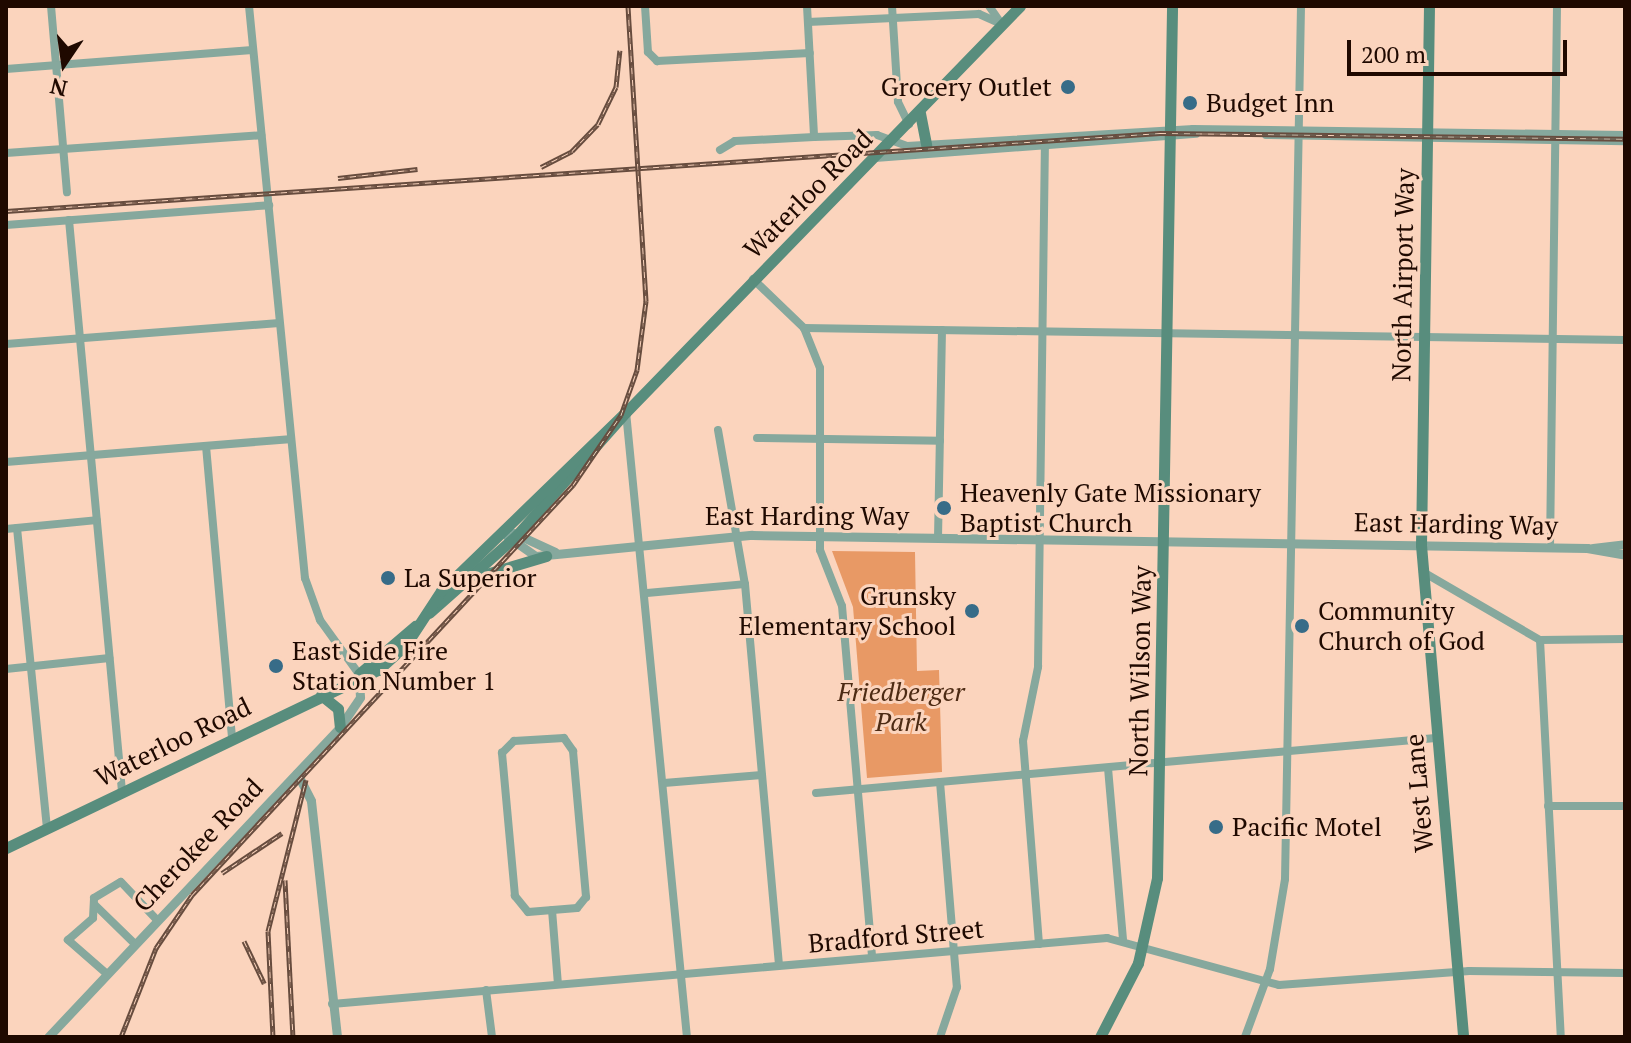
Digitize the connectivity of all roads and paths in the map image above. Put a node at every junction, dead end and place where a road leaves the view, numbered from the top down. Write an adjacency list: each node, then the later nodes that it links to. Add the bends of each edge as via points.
1 (51, 6): 17 (street)
2 (249, 6): 15 (street)
3 (645, 6): 16 (street, via 651,58)
4 (807, 6): 13 (street)
5 (892, 6): 12 (street)
6 (989, 6): 14 (street)
7 (1020, 6): 14 (main road, Waterloo Road)
8 (1172, 6): 21 (main road, North Wilson Way)
9 (1301, 6): 22 (street)
10 (1429, 6): 24 (main road, North Airport Way)
11 (1557, 6): 26 (street)
12 (892, 17): 13 (street); 14 (street, via 979,14); 20 (street, via 898,102)
13 (808, 22): 16 (street)
14 (1001, 24): 19 (main road, Waterloo Road)
15 (252, 50): 17 (street); 23 (street)
16 (810, 53): 25 (street)
17 (56, 65): 18 (street); 31 (street)
18 (6, 69)
19 (920, 113): 20 (main road, Waterloo Road); 30 (main road)
20 (909, 125): 28 (main road, Waterloo Road)
21 (1170, 133): 22 (street); 29 (street); 44 (main road, North Wilson Way)
22 (1299, 133): 24 (street); 45 (street)
23 (261, 135): 31 (street); 36 (street)
24 (1427, 135): 26 (street); 46 (main road, North Airport Way)
25 (814, 137): 28 (street); 32 (street, via 735,141)
26 (1556, 137): 27 (street); 48 (street)
27 (1625, 138)
28 (893, 141): 30 (street); 34 (main road, Waterloo Road)
29 (1046, 142): 30 (street); 34 (street); 43 (street)
30 (926, 145)
31 (64, 148): 33 (street); 35 (street)
32 (720, 150)
33 (6, 153)
34 (875, 158): 39 (main road, Waterloo Road)
35 (67, 192)
36 (269, 205): 37 (street); 40 (street)
37 (69, 220): 38 (street); 47 (street)
38 (6, 225)
39 (753, 279): 41 (street); 51 (main road, Waterloo Road)
40 (279, 323): 47 (street); 54 (street)
41 (804, 328): 42 (street); 55 (street, via 820,368)
42 (942, 330): 43 (street); 56 (street)
43 (1044, 331): 44 (street); 68 (street)
44 (1167, 333): 45 (street); 69 (main road, North Wilson Way)
45 (1296, 335): 46 (street); 71 (street)
46 (1424, 337): 48 (street); 73 (main road, North Airport Way)
47 (80, 339): 50 (street); 58 (street)
48 (1553, 339): 49 (street); 74 (street)
49 (1625, 340)
50 (6, 344)
51 (626, 412): 62 (main road, Waterloo Road); 66 (main road, Waterloo Road); 70 (street)
52 (718, 430): 64 (street)
53 (757, 438): 55 (street)
54 (289, 439): 57 (street); 88 (street, via 310,598)
55 (821, 439): 56 (street); 65 (street)
56 (940, 441): 67 (street)
57 (206, 446): 58 (street); 91 (street)
58 (91, 455): 59 (street); 60 (street)
59 (6, 462)
60 (97, 520): 61 (street); 85 (street)
61 (17, 528): 63 (street); 86 (street)
62 (504, 528): 66 (street); 82 (main road, Waterloo Road)
63 (6, 529)
64 (734, 535): 65 (street, East Harding Way); 70 (street, East Harding Way); 80 (street)
65 (819, 536): 67 (street, East Harding Way); 101 (street, via 842,606)
66 (514, 538): 76 (street, East Harding Way); 79 (main road, Waterloo Road)
67 (938, 538): 68 (street, East Harding Way)
68 (1041, 539): 69 (street, East Harding Way); 97 (street, via 1038,675 1023,731)
69 (1164, 541): 71 (street, East Harding Way); 94 (main road, North Wilson Way)
70 (642, 543): 76 (street, East Harding Way); 81 (street)
71 (1292, 543): 73 (street, East Harding Way); 93 (street)
72 (1625, 544): 75 (street, East Harding Way)
73 (1421, 545): 74 (street, East Harding Way); 78 (main road, West Lane)
74 (1550, 548): 75 (street, East Harding Way)
75 (1588, 548): 77 (street, East Harding Way)
76 (550, 554): 79 (main road)
77 (1625, 557)
78 (1423, 572): 84 (street); 92 (main road, West Lane)
79 (472, 581): 82 (main road, Waterloo Road)
80 (745, 584): 81 (street); 98 (street)
81 (647, 593): 100 (street)
82 (429, 613): 88 (main road, Waterloo Road, via 378,670)
83 (1625, 639): 84 (street)
84 (1540, 640): 104 (street)
85 (109, 658): 86 (street); 102 (street)
86 (30, 666): 87 (street); 106 (street)
87 (6, 669)
88 (359, 674): 89 (main road, Waterloo Road); 90 (street, Cherokee Road, via 360,697)
89 (321, 695): 90 (main road, via 338,709); 91 (main road, Waterloo Road)
90 (340, 727): 96 (street, Cherokee Road)
91 (232, 736): 102 (main road, Waterloo Road)
92 (1436, 738): 93 (street); 118 (main road, West Lane)
93 (1288, 753): 94 (street); 123 (street, via 1282,908)
94 (1161, 763): 95 (street); 114 (main road, North Wilson Way, via 1157,878)
95 (1108, 768): 97 (street); 111 (street)
96 (297, 773): 110 (street, Cherokee Road); 126 (street, via 311,801)
97 (1025, 774): 99 (street); 113 (street)
98 (762, 775): 100 (street); 117 (street)
99 (940, 782): 101 (street); 115 (street)
100 (664, 783): 122 (street)
101 (858, 789): 103 (street); 116 (street)
102 (122, 791): 106 (main road, Waterloo Road)
103 (816, 793)
104 (1548, 806): 105 (street); 119 (street)
105 (1625, 806)
106 (47, 828): 107 (main road, Waterloo Road)
107 (6, 848)
108 (94, 905): 110 (street, via 121,882); 112 (street); 121 (street, via 93,918 68,940)
109 (552, 910): 109 (street, via 577,908 586,897 573,751 564,738 508,743 502,753 515,896 524,911); 124 (street)
110 (157, 920): 112 (street, Cherokee Road)
111 (1123, 939): 113 (street, Bradford Street); 114 (street, Bradford Street)
112 (135, 944): 121 (street, Cherokee Road)
113 (1039, 944): 115 (street, Bradford Street)
114 (1144, 945): 123 (street, Bradford Street); 132 (main road, North Wilson Way)
115 (956, 952): 116 (street, Bradford Street); 131 (street, via 955,998)
116 (872, 958): 117 (street, Bradford Street)
117 (779, 965): 122 (street, Bradford Street)
118 (1457, 971): 119 (street, Bradford Street); 123 (street, Bradford Street); 134 (main road, West Lane)
119 (1557, 972): 120 (street, Bradford Street); 135 (street)
120 (1625, 973)
121 (107, 974): 127 (street, Cherokee Road)
122 (681, 974): 124 (street, Bradford Street); 130 (street)
123 (1266, 983): 133 (street)
124 (558, 984): 125 (street, Bradford Street)
125 (486, 990): 126 (street, Bradford Street); 129 (street)
126 (332, 1004): 128 (street)
127 (48, 1037)
128 (337, 1037)
129 (492, 1037)
130 (687, 1037)
131 (940, 1037)
132 (1100, 1037)
133 (1245, 1037)
134 (1463, 1037)
135 (1561, 1037)

